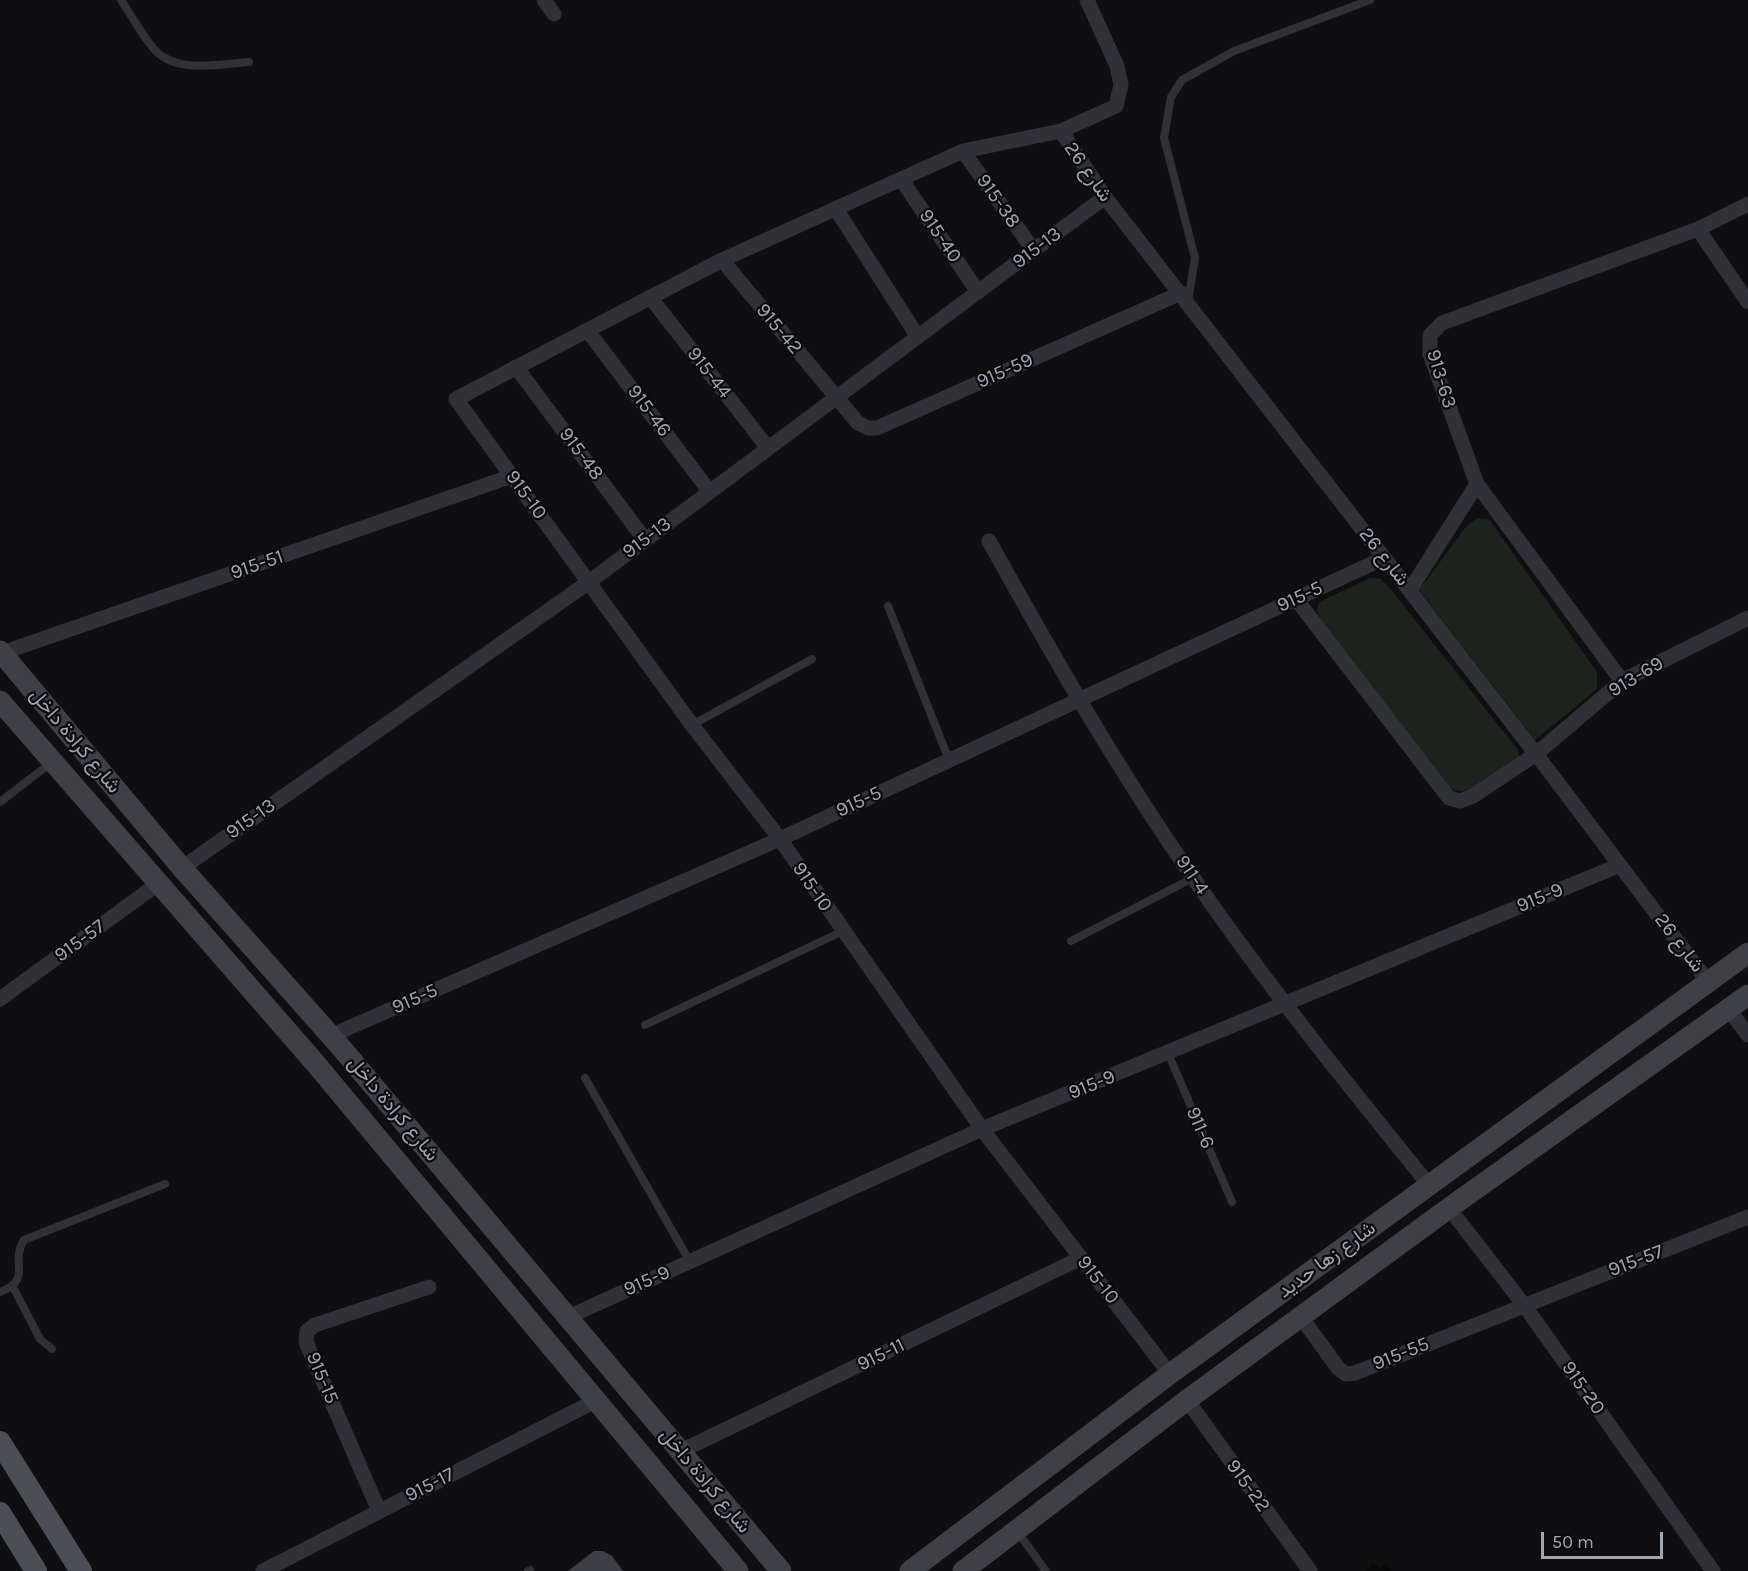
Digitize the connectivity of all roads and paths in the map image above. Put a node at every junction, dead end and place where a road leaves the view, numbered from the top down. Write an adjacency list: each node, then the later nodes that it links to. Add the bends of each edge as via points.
1 (121, 0): 6 (lane, via 166,60 182,65)
2 (544, 0): 5 (street)
3 (1087, 0): 7 (street, via 1110,48 1121,85 1116,106)
4 (1370, 0): 18 (lane, via 1234,51 1182,80 1171,97 1164,138 1195,258)
5 (554, 14)
6 (249, 62)
7 (1061, 131): 8 (street); 10 (street, شارع 26)
8 (963, 152): 9 (street); 14 (street, 915-38)
9 (901, 179): 12 (street); 16 (street, 915-40)
10 (1105, 197): 14 (street, 915-13); 18 (street, شارع 26)
11 (1748, 204): 13 (street, 913-63)
12 (836, 209): 15 (street); 21 (street)
13 (1698, 229): 19 (street); 26 (street, 913-63, via 1442,323 1430,335 1430,354)
14 (1034, 251): 16 (street, 915-13)
15 (722, 260): 17 (street); 23 (street, 915-42)
16 (978, 292): 21 (street, 915-13)
17 (650, 297): 20 (street); 24 (street, 915-44)
18 (1184, 297): 23 (street, 915-59, via 877,428 858,423); 30 (street, شارع 26)
19 (1748, 302)
20 (587, 330): 22 (street); 27 (street, 915-46)
21 (918, 337): 23 (street, 915-13)
22 (516, 367): 25 (street, 915-10, via 456,399); 28 (street, 915-48)
23 (836, 398): 24 (street, 915-13)
24 (768, 448): 27 (street, 915-13)
25 (512, 476): 31 (street, 915-10); 36 (street, 915-51)
26 (1477, 484): 32 (street); 38 (street, 913-63)
27 (710, 492): 28 (street, 915-13)
28 (645, 540): 31 (street, 915-13)
29 (988, 541): 39 (street, 911-4)
30 (1383, 558): 32 (street, شارع 26); 33 (street, 915-5)
31 (589, 582): 41 (street, 915-10); 48 (street, 915-13)
32 (1410, 590): 42 (street, شارع 26)
33 (1296, 599): 39 (street, 915-5); 42 (street, 913-69, via 1449,798 1460,801 1473,796)
34 (888, 606): 43 (lane)
35 (1748, 618): 38 (street, 913-69)
36 (1, 652): 48 (main road, شارع كرادة داخل)
37 (812, 659): 41 (lane)
38 (1622, 681): 42 (street, 913-69)
39 (1078, 700): 43 (street, 915-5); 49 (street, 911-4)
40 (0, 701): 44 (main road, شارع كرادة داخل)
41 (692, 725): 46 (street, 915-10)
42 (1536, 754): 47 (street, شارع 26)
43 (949, 760): 46 (street, 915-5)
44 (53, 761): 45 (lane); 50 (main road, شارع كرادة داخل)
45 (0, 802)
46 (780, 839): 51 (street, 915-10); 61 (street, 915-5)
47 (1620, 865): 54 (street, شارع 26); 57 (street, 915-9)
48 (182, 868): 61 (main road, شارع كرادة داخل)
49 (1193, 878): 52 (lane); 57 (street, 911-4)
50 (159, 883): 56 (street, 915-57); 63 (main road, شارع كرادة داخل)
51 (843, 931): 59 (lane); 65 (street, 915-10)
52 (1071, 941)
53 (1748, 953): 54 (main road, شارع زها حديد)
54 (1709, 982): 67 (main road, شارع زها حديد)
55 (1748, 995): 58 (main road, شارع زها حديد)
56 (0, 999)
57 (1284, 1005): 62 (street, 915-9); 67 (street, 911-4)
58 (1729, 1010): 60 (street); 69 (main road, شارع زها حديد)
59 (645, 1025)
60 (1748, 1035)
61 (334, 1040): 63 (main road); 78 (main road, شارع كرادة داخل)
62 (1168, 1053): 65 (street, 915-9); 68 (lane, 911-6)
63 (316, 1064): 80 (main road, شارع كرادة داخل)
64 (585, 1078): 72 (lane)
65 (982, 1129): 71 (street, 915-10); 72 (street, 915-9)
66 (165, 1184): 73 (lane, via 24,1240 19,1248 20,1277)
67 (1429, 1185): 81 (main road, شارع زها حديد)
68 (1232, 1203)
69 (1449, 1208): 76 (street, 915-20); 77 (main road, شارع زها حديد)
70 (1748, 1217): 76 (street, 915-57)
71 (1081, 1258): 81 (street, 915-10); 85 (street, 915-11)
72 (690, 1262): 78 (street, 915-9)
73 (13, 1287): 75 (lane); 79 (lane, via 40,1340)
74 (429, 1287): 86 (street, 915-15, via 315,1324 307,1331 306,1342)
75 (0, 1292)
76 (1524, 1305): 77 (street, 915-55, via 1346,1374); 98 (street, 915-20)
77 (1301, 1317): 83 (main road, شارع زها حديد)
78 (574, 1324): 80 (main road); 85 (main road, شارع كرادة داخل)
79 (52, 1349)
80 (556, 1349): 82 (main road, شارع كرادة داخل)
81 (1170, 1374): 83 (main road); 94 (main road, شارع زها حديد)
82 (597, 1400): 86 (street, 915-17); 92 (main road, شارع كرادة داخل)
83 (1187, 1400): 88 (main road, شارع زها حديد); 97 (street, 915-22)
84 (0, 1442): 90 (main road)
85 (681, 1451): 93 (main road, شارع كرادة داخل)
86 (379, 1511): 91 (street, 915-17)
87 (0, 1513): 89 (main road)
88 (1016, 1530): 95 (main road, شارع زها حديد); 96 (lane)
89 (36, 1571)
90 (81, 1571)
91 (263, 1571)
92 (738, 1571)
93 (781, 1571)
94 (910, 1571)
95 (963, 1571)
96 (1046, 1571)
97 (1310, 1571)
98 (1713, 1571)

